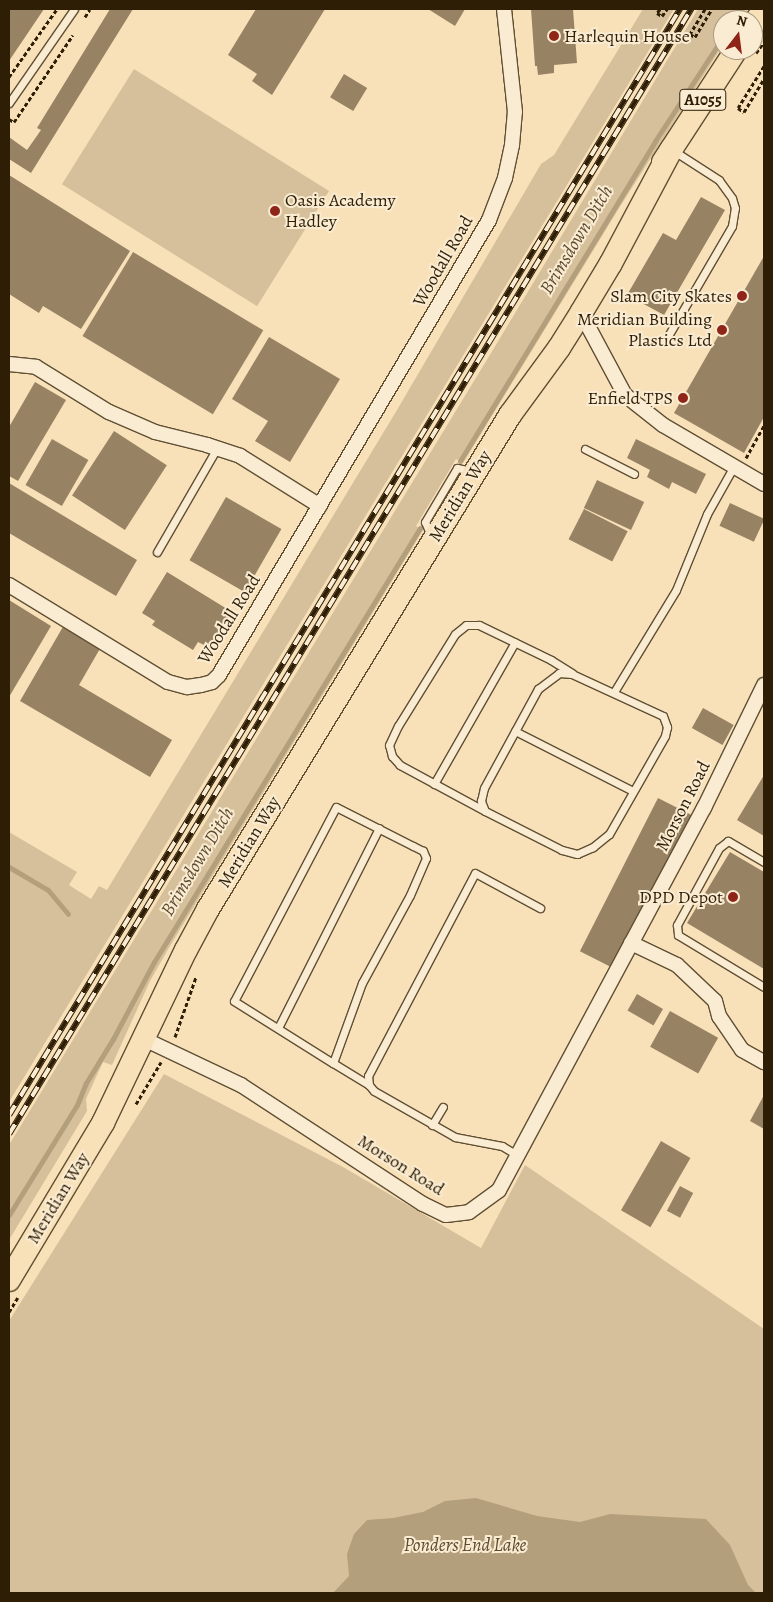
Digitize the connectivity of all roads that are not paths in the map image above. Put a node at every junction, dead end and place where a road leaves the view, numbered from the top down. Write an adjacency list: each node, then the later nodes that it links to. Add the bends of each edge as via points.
1 (74, 9): 4 (lane)
2 (504, 9): 15 (street, Woodall Road, via 515,112 505,178 489,220)
3 (730, 60): 5 (main road, Meridian Way / A1055)
4 (9, 103)
5 (671, 150): 6 (main road, Meridian Way / A1055); 7 (lane, via 719,180 735,208 732,226); 9 (main road, Meridian Way / A1055, via 593,264 547,340)
6 (581, 313): 9 (main road, Meridian Way / A1055); 12 (street, via 624,395 663,424)
7 (668, 336)
8 (9, 364): 10 (street, via 36,368 108,412 155,432)
9 (510, 415): 32 (main road, Meridian Way / A1055, via 208,909)
10 (217, 448): 15 (street, via 240,456); 16 (lane)
11 (584, 449): 13 (lane)
12 (734, 466): 14 (street); 21 (lane, via 707,514 676,590)
13 (634, 474)
14 (764, 484)
15 (320, 506): 17 (street, Woodall Road, via 219,675 201,686 187,687 168,682)
16 (157, 552)
17 (9, 585)
18 (515, 642): 19 (lane); 23 (lane); 23 (lane, via 479,625 466,625 455,634 398,726 389,745 392,756 400,766)
19 (572, 674): 21 (lane); 22 (lane, via 559,673 538,689)
20 (764, 685): 29 (street, Morson Road, via 704,808)
21 (614, 692): 24 (lane, via 663,716 667,727)
22 (515, 731): 24 (lane); 25 (lane, via 484,788 481,801)
23 (434, 784): 25 (lane)
24 (634, 791): 25 (lane, via 609,834 593,847 577,854 562,850)
25 (486, 811)
26 (379, 828): 31 (lane); 31 (lane, via 336,807 234,1001); 34 (lane, via 423,851 426,858 410,895 362,983)
27 (764, 862): 30 (lane, via 728,841 718,848 677,925 678,934)
28 (540, 908): 35 (lane, via 475,873 368,1076)
29 (631, 943): 33 (street, via 677,966 715,1001 719,1016 742,1050); 38 (street, Morson Road)
30 (764, 987)
31 (278, 1028): 34 (lane)
32 (144, 1039): 38 (street, Morson Road, via 241,1085 423,1204 446,1215 469,1212 498,1190); 39 (main road, Meridian Way / A1055, via 102,1123)
33 (764, 1062)
34 (333, 1063): 35 (lane)
35 (368, 1085): 37 (lane, via 374,1092)
36 (443, 1107): 37 (lane)
37 (432, 1125): 38 (lane, via 455,1138 502,1146)
38 (517, 1155)
39 (9, 1280)

